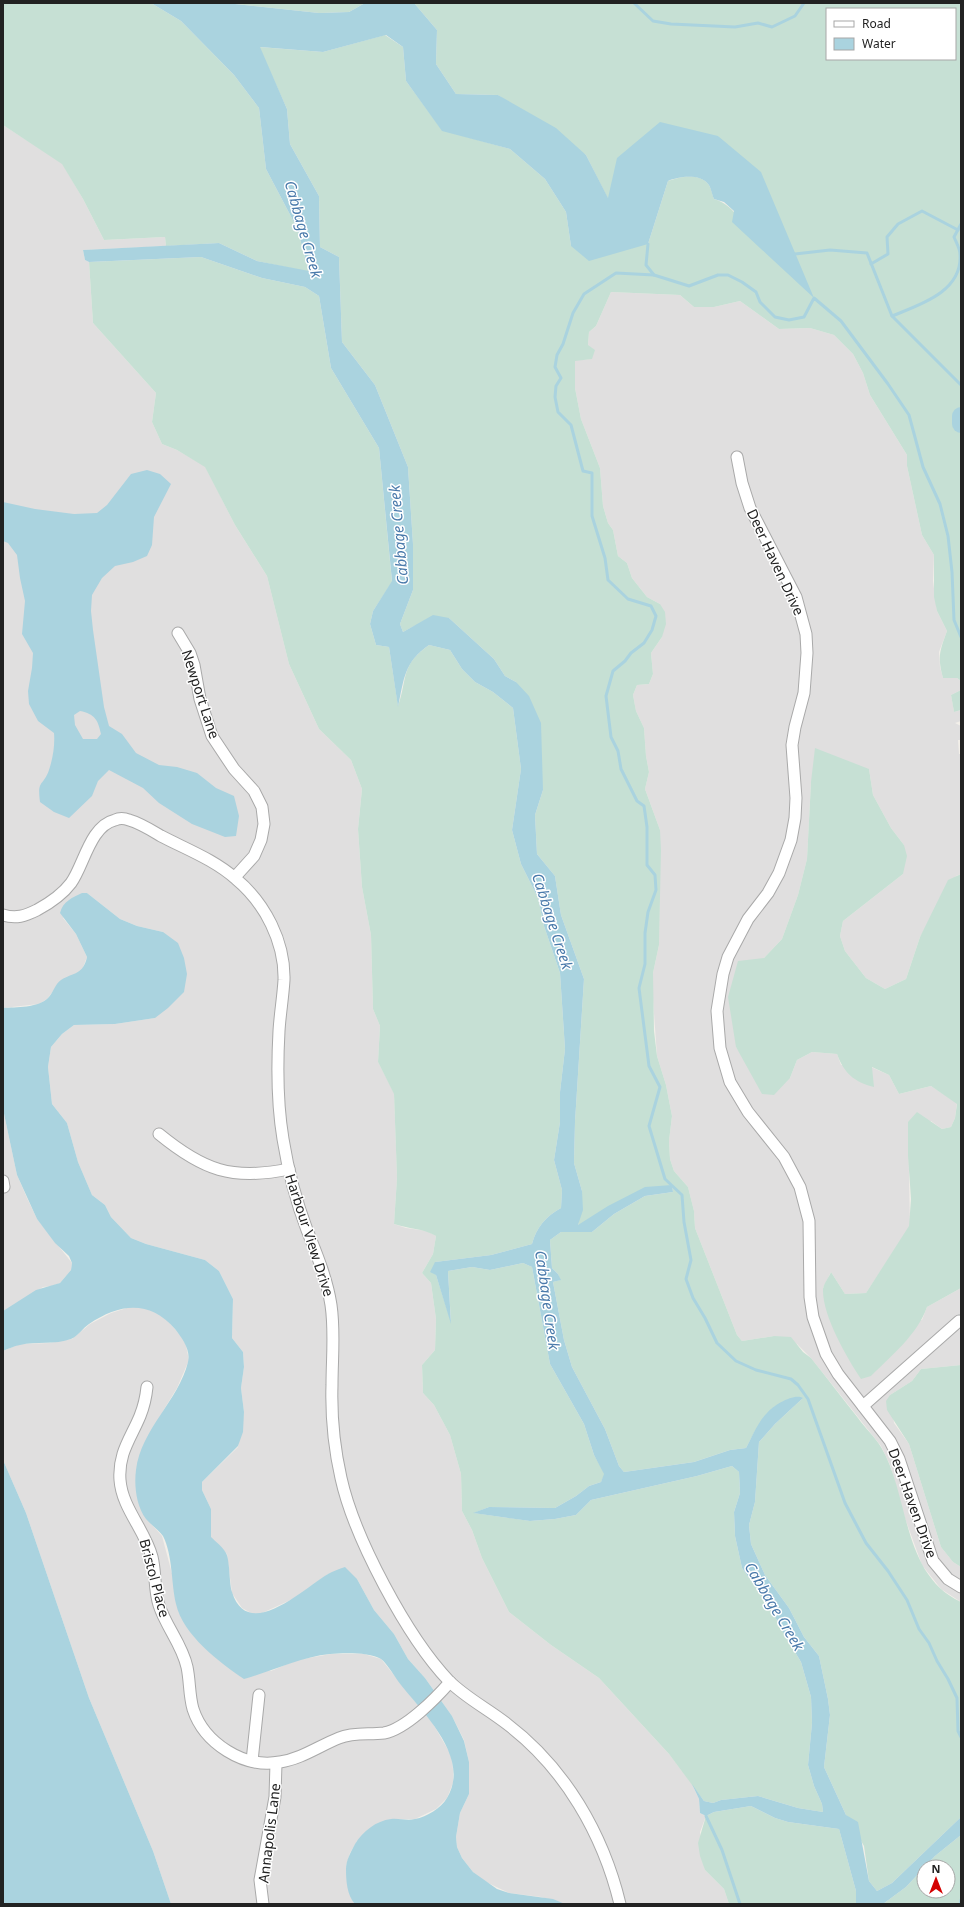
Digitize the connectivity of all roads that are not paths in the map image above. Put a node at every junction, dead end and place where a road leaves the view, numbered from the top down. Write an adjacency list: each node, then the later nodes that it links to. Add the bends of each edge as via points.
1 (737, 457): 9 (street, Deer Haven Drive, via 750,508 796,597 806,634 807,653 804,693 792,745 796,798 791,840 779,873 768,893 748,919 728,957 718,1005 720,1048 730,1082 738,1097 784,1157 800,1187 809,1222 810,1297 813,1317 826,1354)
2 (178, 633): 3 (street, Newport Lane, via 194,665 200,699 212,736 230,764 254,792 262,811 263,832 258,848)
3 (235, 877): 4 (street, Harbour View Drive, via 204,857 132,821 118,819 110,821 99,830 87,849 75,877 60,895 32,913 12,918); 6 (street, Harbour View Drive, via 249,890 267,916 283,961 278,1063 279,1107)
4 (3, 914)
5 (159, 1134): 6 (street, via 193,1159 221,1170 250,1175)
6 (288, 1169): 11 (street, Harbour View Drive, via 296,1199 326,1279 331,1304 334,1330 332,1419 342,1484 366,1546 389,1592 428,1655)
7 (959, 1321): 9 (street)
8 (147, 1388): 13 (street, Bristol Place, via 145,1404 123,1453 120,1479 122,1493 152,1557 159,1605 183,1653 193,1708 198,1721 220,1747)
9 (863, 1406): 10 (street, Deer Haven Drive, via 890,1441 899,1459 933,1561 948,1579)
10 (961, 1587)
11 (450, 1682): 14 (street, Bristol Place, via 440,1694 393,1730 342,1737); 16 (street, Harbour View Drive, via 527,1741 563,1781 598,1838 615,1882)
12 (259, 1695): 13 (street)
13 (252, 1761): 14 (street, Bristol Place)
14 (276, 1763): 15 (street, Annapolis Lane, via 275,1797 260,1880)
15 (263, 1904)
16 (620, 1904)

